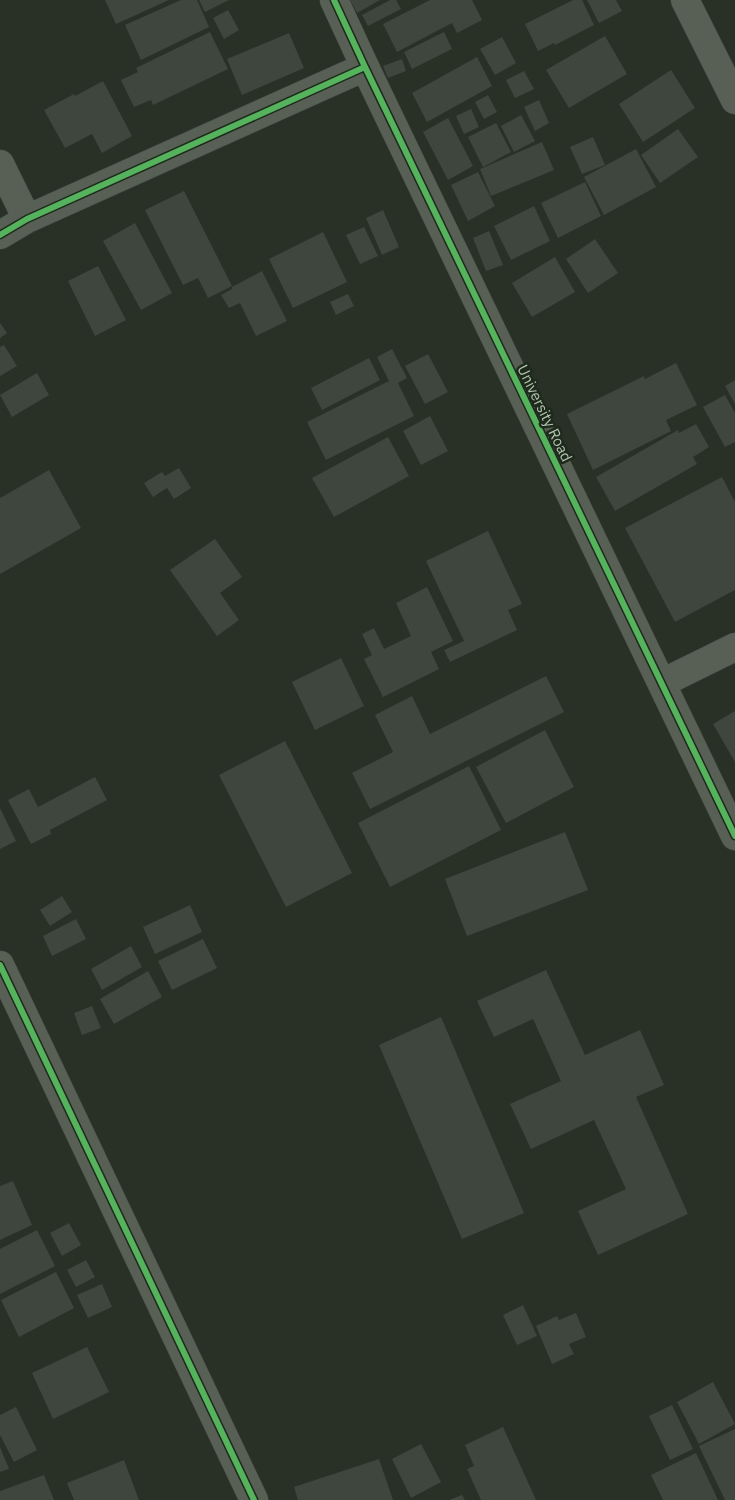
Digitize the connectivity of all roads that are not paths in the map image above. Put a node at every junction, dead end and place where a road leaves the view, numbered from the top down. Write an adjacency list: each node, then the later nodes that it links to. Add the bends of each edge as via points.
1 (334, 0): 3 (street, University Road)
2 (685, 0): 4 (street)
3 (365, 66): 6 (street); 9 (street, University Road)
4 (735, 100)
5 (0, 164): 6 (street)
6 (27, 219): 7 (street)
7 (0, 236)
8 (735, 648): 9 (street)
9 (662, 683): 10 (street, University Road)
10 (735, 836)
11 (0, 965): 12 (street)
12 (254, 1500)

